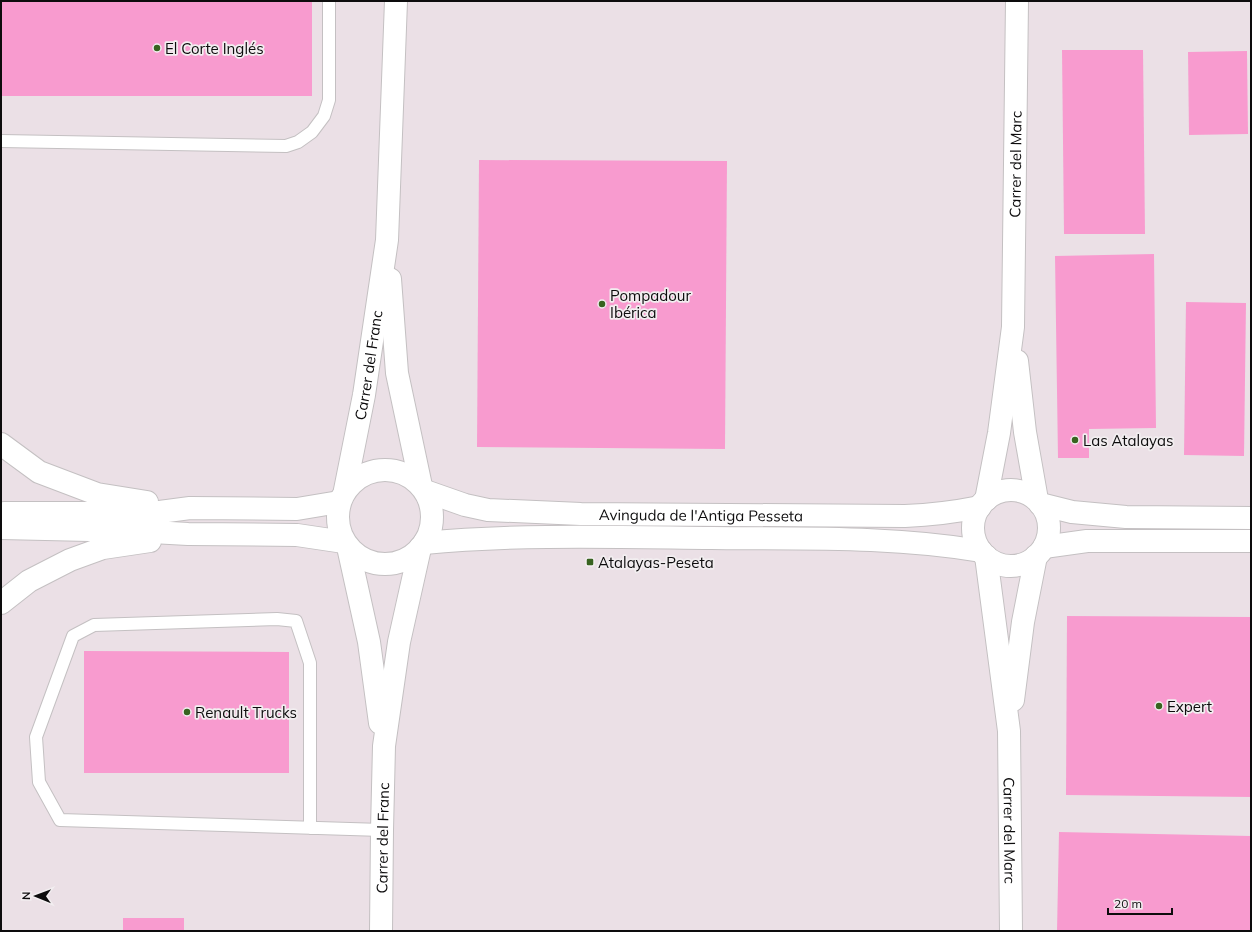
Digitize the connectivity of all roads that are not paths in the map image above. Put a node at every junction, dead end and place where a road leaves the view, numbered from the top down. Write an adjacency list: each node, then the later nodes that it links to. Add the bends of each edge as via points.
1 (329, 1): 4 (lane, via 328,100 324,116 312,132 298,142 286,146)
2 (396, 1): 5 (main road, Carrer del Franc)
3 (1017, 1): 6 (main road, Carrer del Marc)
4 (1, 141)
5 (387, 240): 8 (main road, Carrer del Franc, via 397,373); 9 (main road, Carrer del Franc, via 364,394)
6 (1013, 327): 10 (main road, Carrer del Marc, via 1025,432); 11 (main road, Carrer del Marc, via 999,433)
7 (1, 444): 12 (main road, via 40,472 97,494)
8 (423, 488): 9 (main road, via 412,477 400,472 376,470 353,481); 11 (main road, Avinguda de l'Antiga Pesseta, via 465,505 488,510 581,514 905,516 934,515 963,510); 19 (main road, via 432,517 430,531)
9 (342, 496): 12 (main road, via 297,510); 18 (main road, via 337,516)
10 (1039, 502): 11 (main road, via 1021,491 1012,490 994,494); 14 (main road, via 1072,512 1126,517); 20 (main road, via 1048,525 1048,536)
11 (983, 503): 21 (main road, via 976,515 974,534 976,543)
12 (190, 508): 13 (main road, via 152,512)
13 (1, 513)
14 (1251, 518)
15 (1, 528): 16 (main road)
16 (188, 534): 18 (main road, via 297,535); 22 (main road, via 103,548 76,558 29,581)
17 (1251, 542): 20 (main road, via 1087,541)
18 (346, 545): 19 (main road, via 367,561 378,564 401,561); 24 (main road, Carrer del Franc, via 369,642)
19 (422, 546): 21 (main road, Avinguda de l'Antiga Pesseta, via 466,539 562,537 856,539 926,544); 24 (main road, Carrer del Franc, via 399,642)
20 (1040, 552): 21 (main road, via 1029,561 1011,566 994,562); 23 (main road, Carrer del Marc, via 1023,622)
21 (984, 554): 23 (main road, Carrer del Marc)
22 (1, 604)
23 (1008, 731): 28 (main road, Carrer del Marc)
24 (384, 746): 26 (main road, Carrer del Franc)
25 (310, 828): 25 (lane, via 60,820 39,782 36,738 73,636 94,625 277,619 296,621 310,664); 26 (lane)
26 (382, 830): 27 (main road, Carrer del Franc)
27 (381, 931)
28 (1011, 931)

